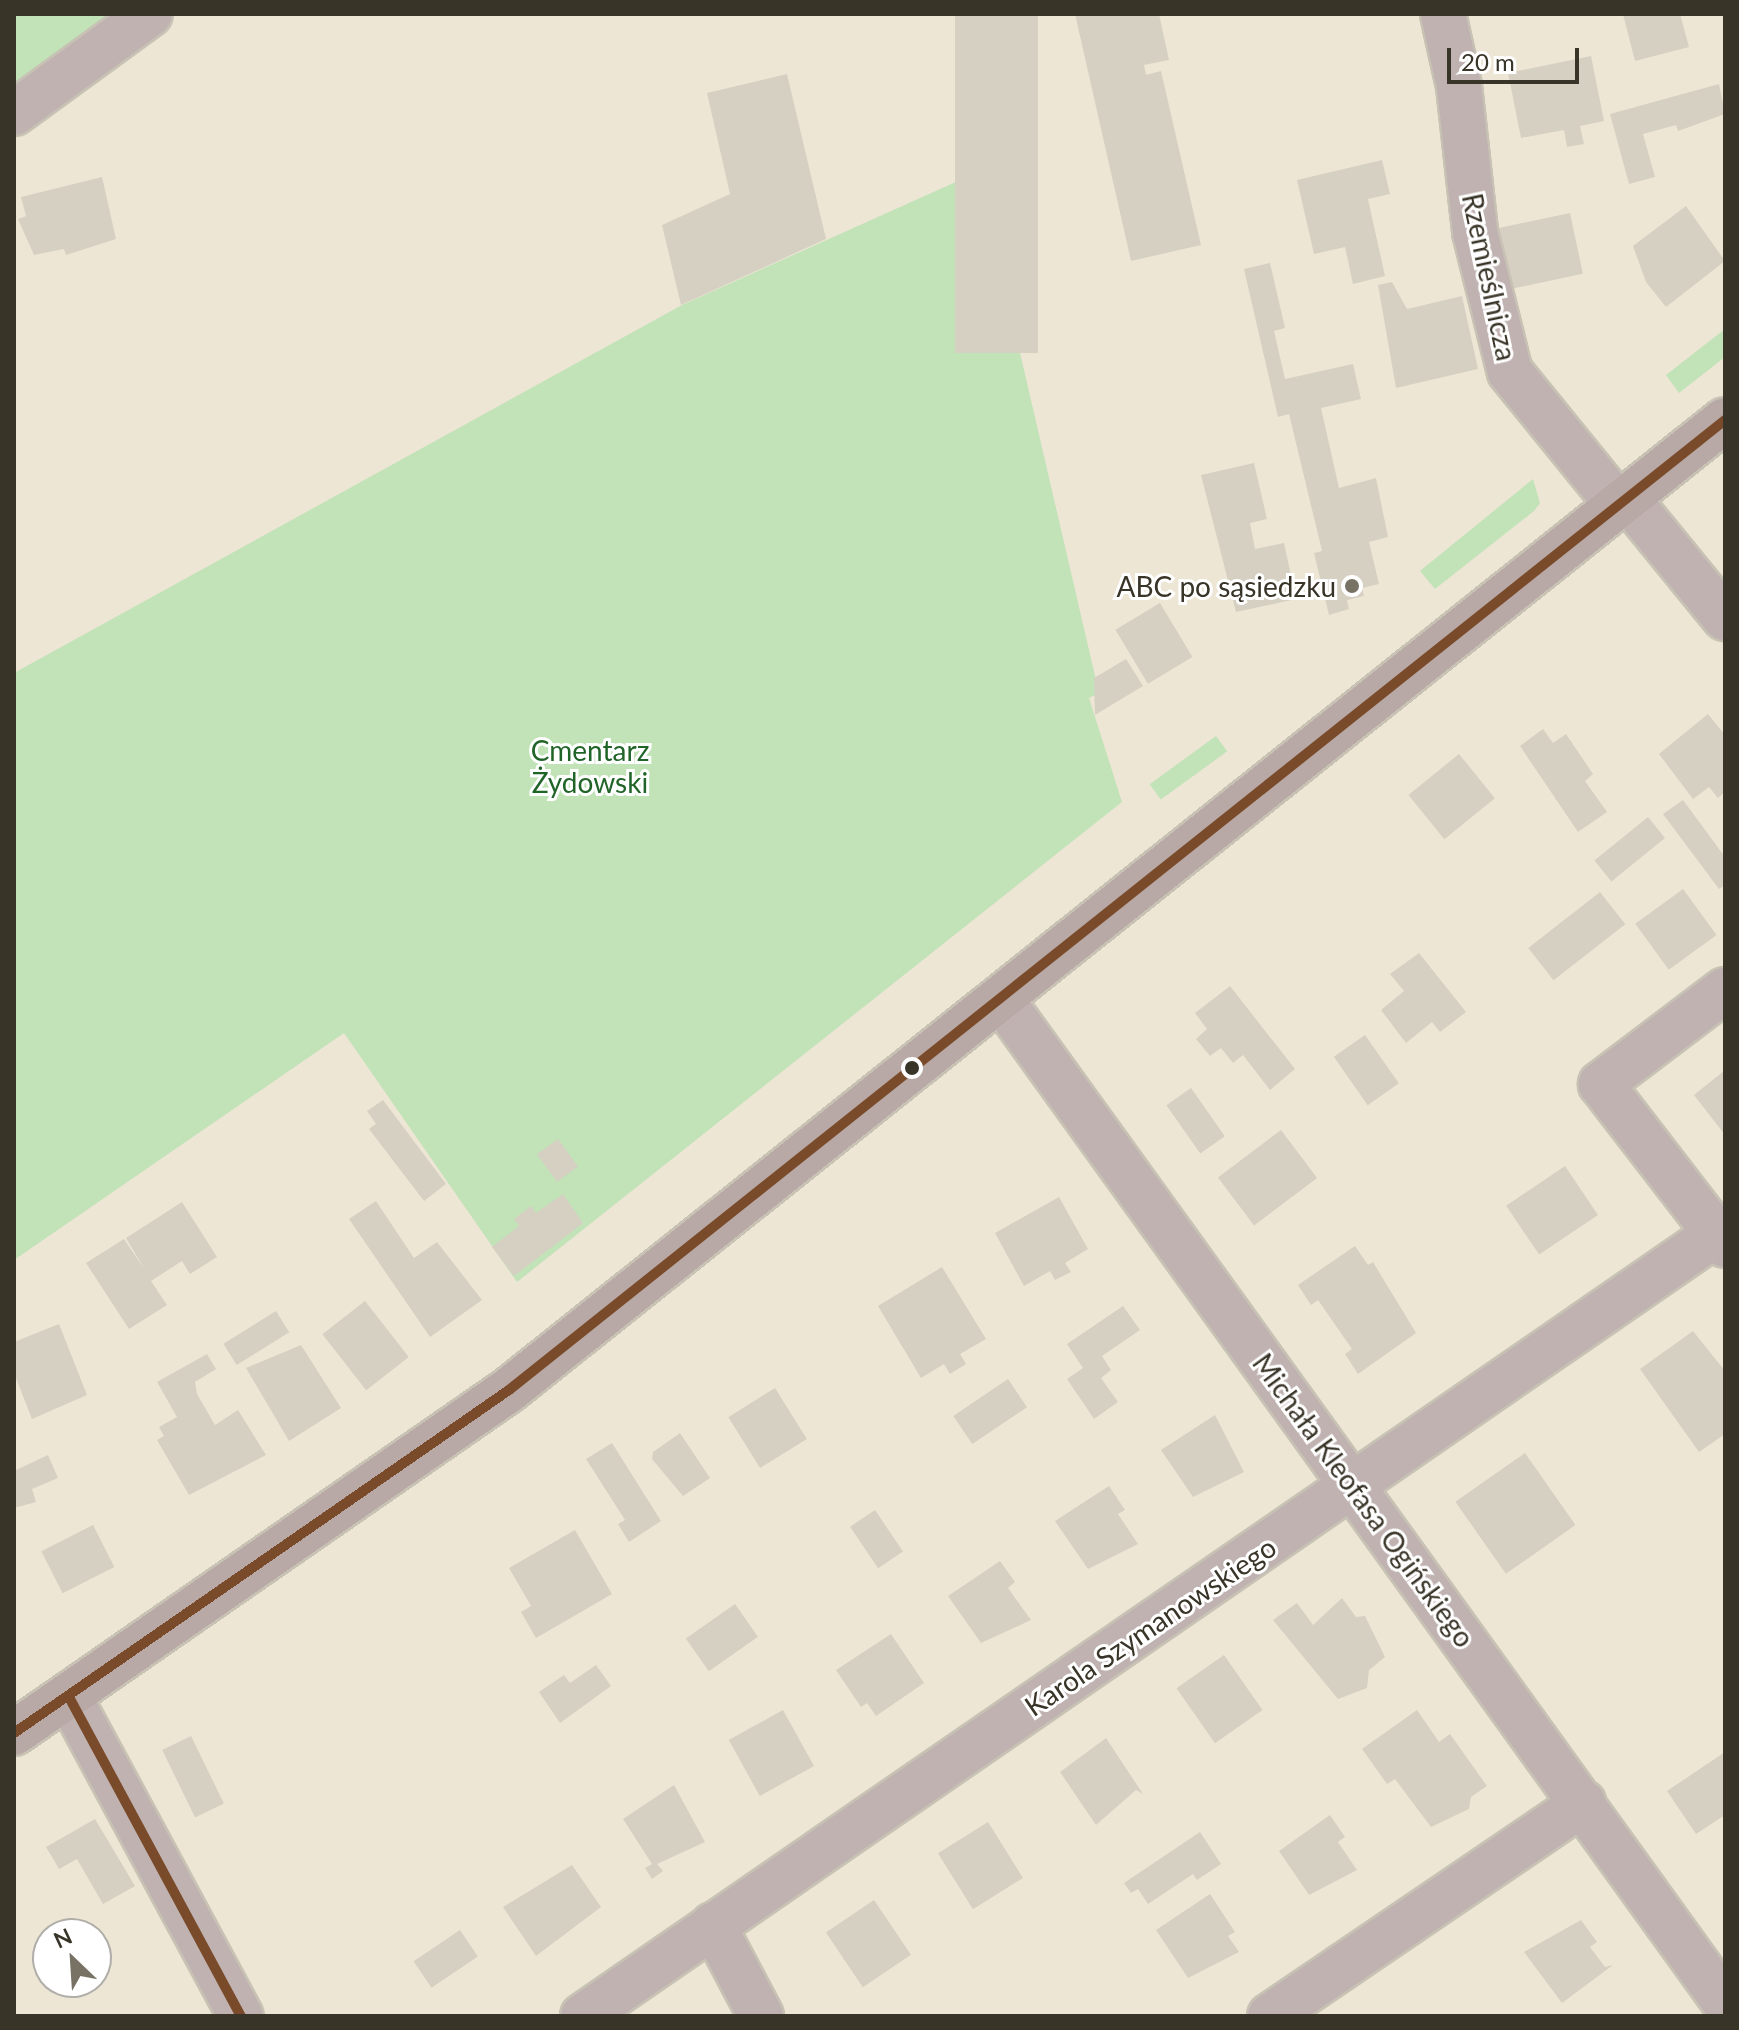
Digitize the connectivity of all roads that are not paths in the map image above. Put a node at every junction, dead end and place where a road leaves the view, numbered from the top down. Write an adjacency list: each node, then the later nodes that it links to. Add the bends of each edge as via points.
1 (150, 14): 3 (street)
2 (1443, 14): 5 (street, Rzemieślnicza, via 1459,86 1475,232 1510,372)
3 (14, 113)
4 (1725, 420): 5 (main road)
5 (1623, 502): 6 (street, Rzemieślnicza); 8 (main road)
6 (1725, 618)
7 (1725, 990): 9 (street, via 1601,1084)
8 (1001, 999): 10 (street, Michała Kleofasa Ogińskiego); 11 (main road, via 509,1390)
9 (1721, 1240): 10 (street, Karola Szymanowskiego)
10 (1355, 1487): 13 (street, Michała Kleofasa Ogińskiego); 14 (street, Karola Szymanowskiego)
11 (69, 1697): 12 (main road); 16 (street)
12 (14, 1733)
13 (1583, 1803): 15 (street, Michała Kleofasa Ogińskiego); 19 (street)
14 (713, 1925): 17 (street, Karola Szymanowskiego); 18 (street)
15 (1725, 2003)
16 (241, 2016)
17 (583, 2016)
18 (761, 2016)
19 (1270, 2016)

